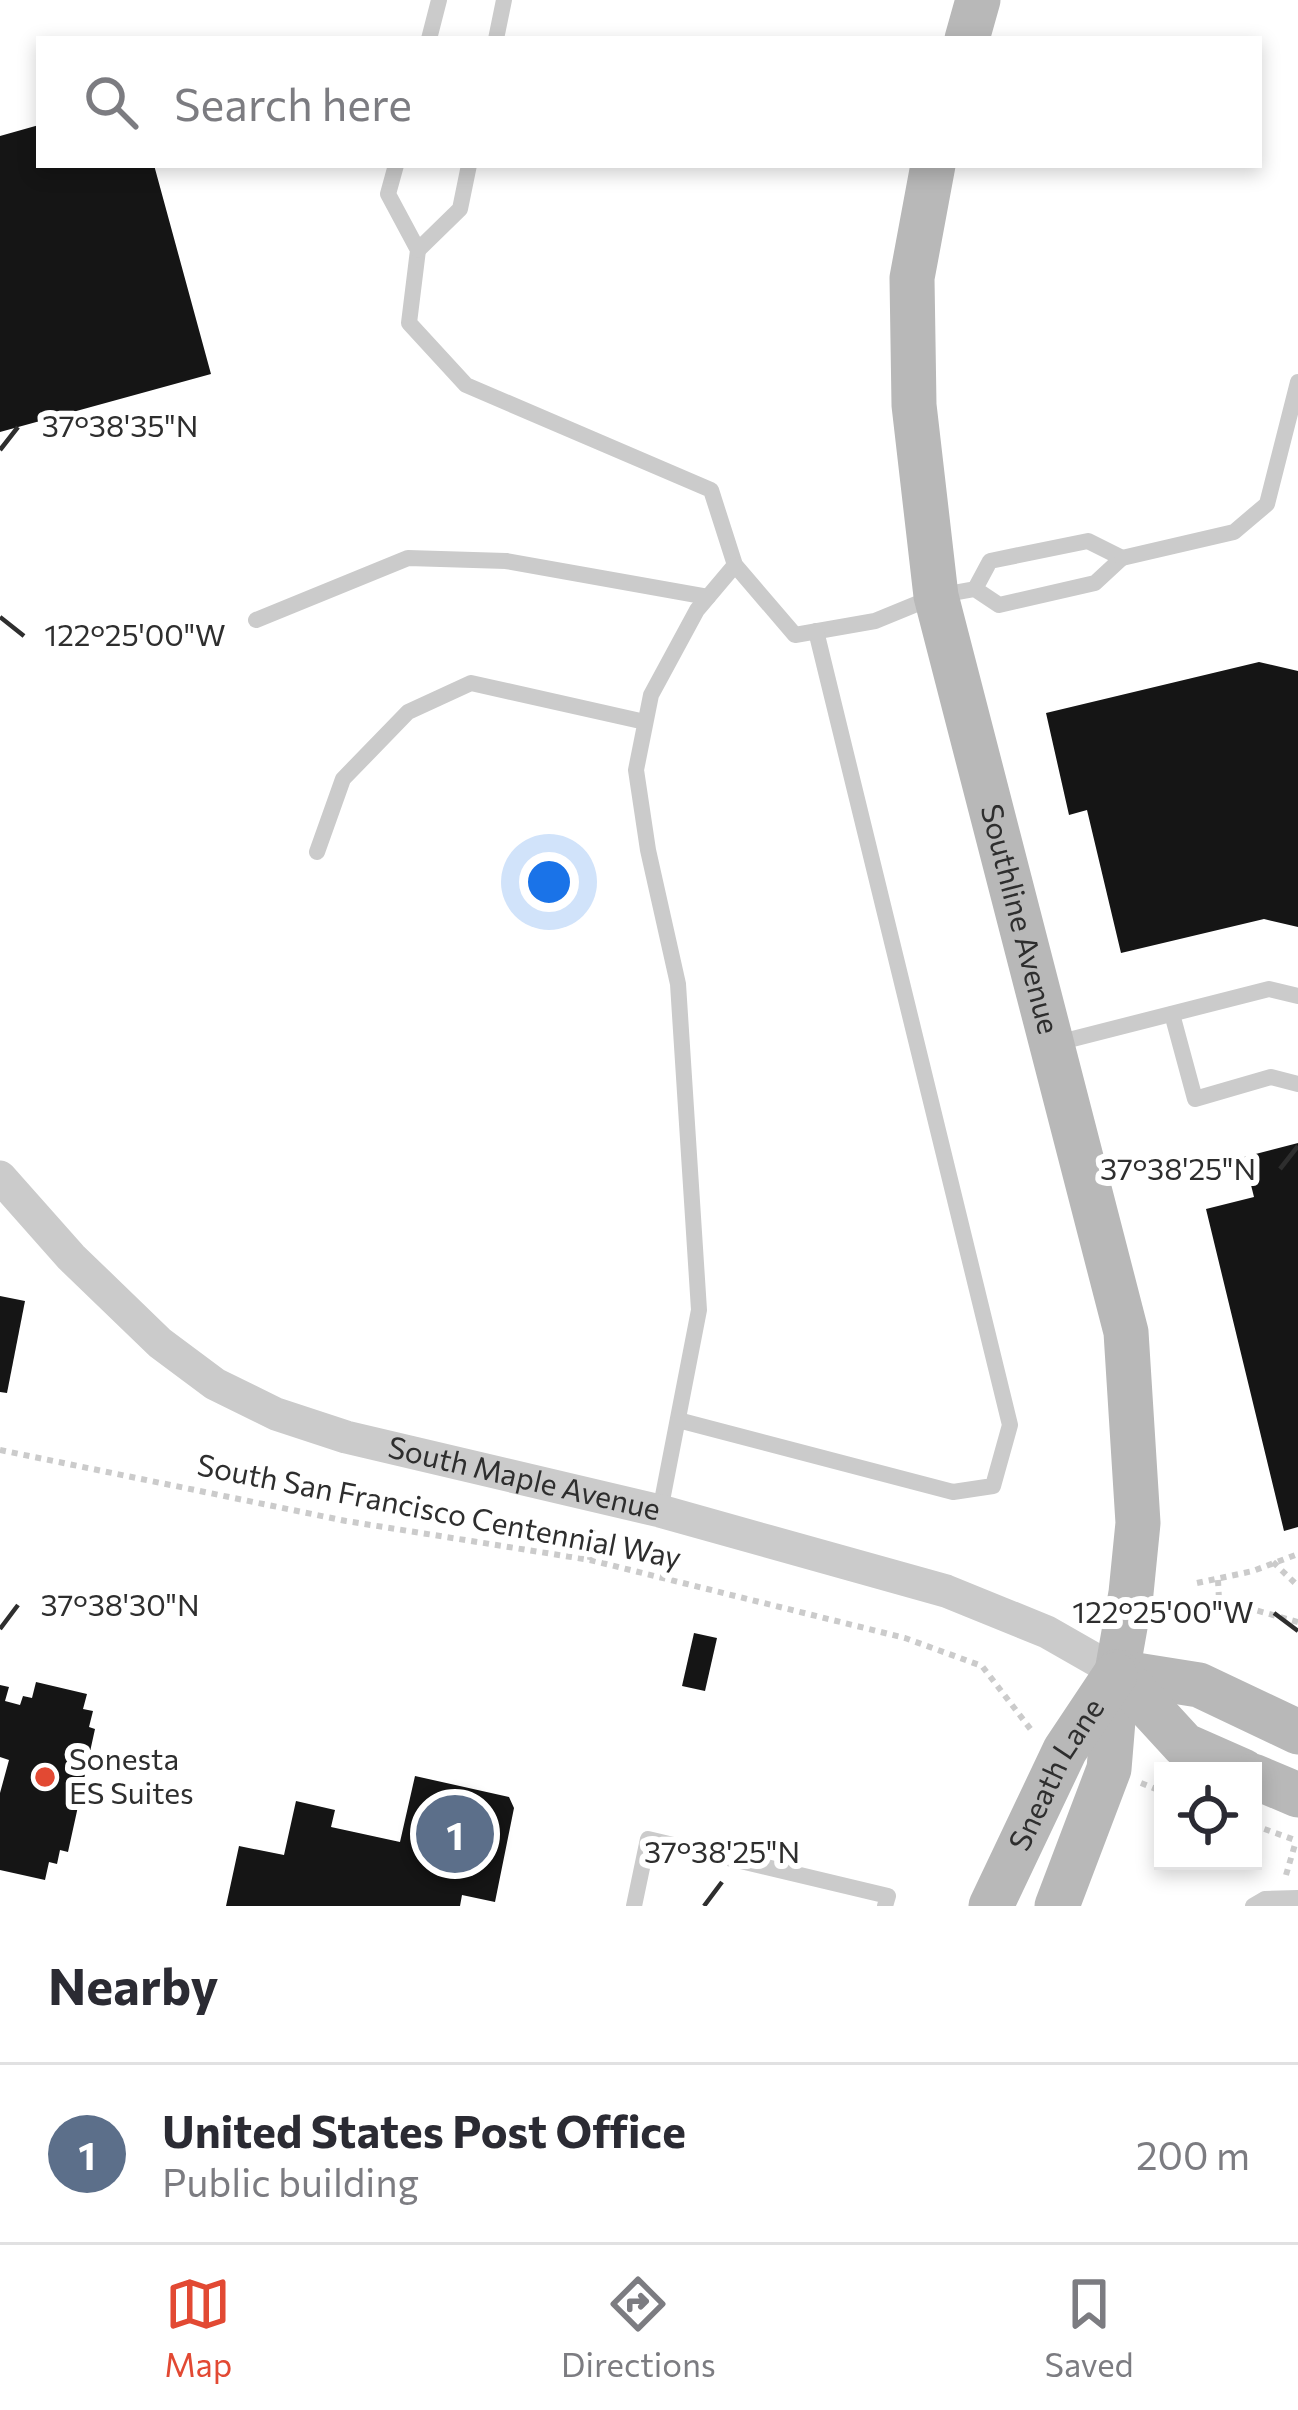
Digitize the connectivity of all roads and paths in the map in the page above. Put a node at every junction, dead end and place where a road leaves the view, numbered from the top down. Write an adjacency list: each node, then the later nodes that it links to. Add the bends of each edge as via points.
1 (440, 0): 4 (lane)
2 (504, 0): 5 (lane)
3 (978, 0): 6 (street)
4 (430, 36)
5 (497, 36)
6 (968, 36)
7 (395, 168): 10 (lane, via 388,194)
8 (469, 168): 10 (lane, via 460,209)
9 (932, 168): 14 (street, Southline Avenue, via 912,278 914,405)
10 (418, 250): 13 (lane, via 409,323 466,385 711,490)
11 (1298, 382): 12 (lane, via 1267,504 1234,532)
12 (1122, 558): 14 (lane, via 1095,583 999,604); 14 (lane, via 1088,541 990,561)
13 (735, 565): 15 (lane); 17 (lane, via 795,635)
14 (956, 593): 17 (lane); 22 (street, Southline Avenue)
15 (708, 597): 16 (lane, via 506,561 408,558); 18 (lane, via 651,694)
16 (256, 620)
17 (816, 631): 25 (lane, via 1010,1425 993,1486 952,1492)
18 (646, 722): 19 (lane, via 471,683 408,712 343,779); 25 (lane, via 636,770 678,984 699,1310)
19 (317, 852)
20 (1298, 996): 21 (lane, via 1269,989)
21 (1172, 1014): 22 (lane); 23 (lane, via 1196,1099 1271,1078)
22 (1052, 1044): 36 (street, Southline Avenue, via 1126,1332 1138,1523)
23 (1298, 1084)
24 (0, 1177): 27 (street, South Maple Avenue, via 112,1299 215,1384 346,1437)
25 (678, 1420): 27 (lane)
26 (0, 1450): 38 (path, South San Francisco Centennial Way, via 346,1521 590,1560 905,1638 982,1666)
27 (660, 1511): 36 (street, South Maple Avenue, via 946,1591 1047,1632)
28 (1298, 1554): 29 (path)
29 (1273, 1562): 30 (path); 32 (path)
30 (1218, 1580): 31 (path); 35 (path, via 1219,1600)
31 (1197, 1583)
32 (1298, 1586)
33 (1178, 1614): 34 (path)
34 (1194, 1616)
35 (1298, 1622)
36 (1117, 1672): 37 (street, via 1199,1685); 39 (street, via 1184,1745); 50 (street, Sneath Lane, via 1065,1750); 51 (street, Sneath Lane, via 1109,1769)
37 (1298, 1732)
38 (1043, 1740)
39 (1223, 1762)
40 (1262, 1780): 43 (street)
41 (1149, 1786): 42 (path)
42 (1154, 1788)
43 (1298, 1796)
44 (1262, 1828): 45 (path)
45 (1297, 1841): 46 (path)
46 (1286, 1875)
47 (1298, 1898): 52 (lane)
48 (634, 1906): 49 (lane, via 648,1839 888,1895)
49 (885, 1906)
50 (991, 1906)
51 (1057, 1906)
52 (1252, 1906)

